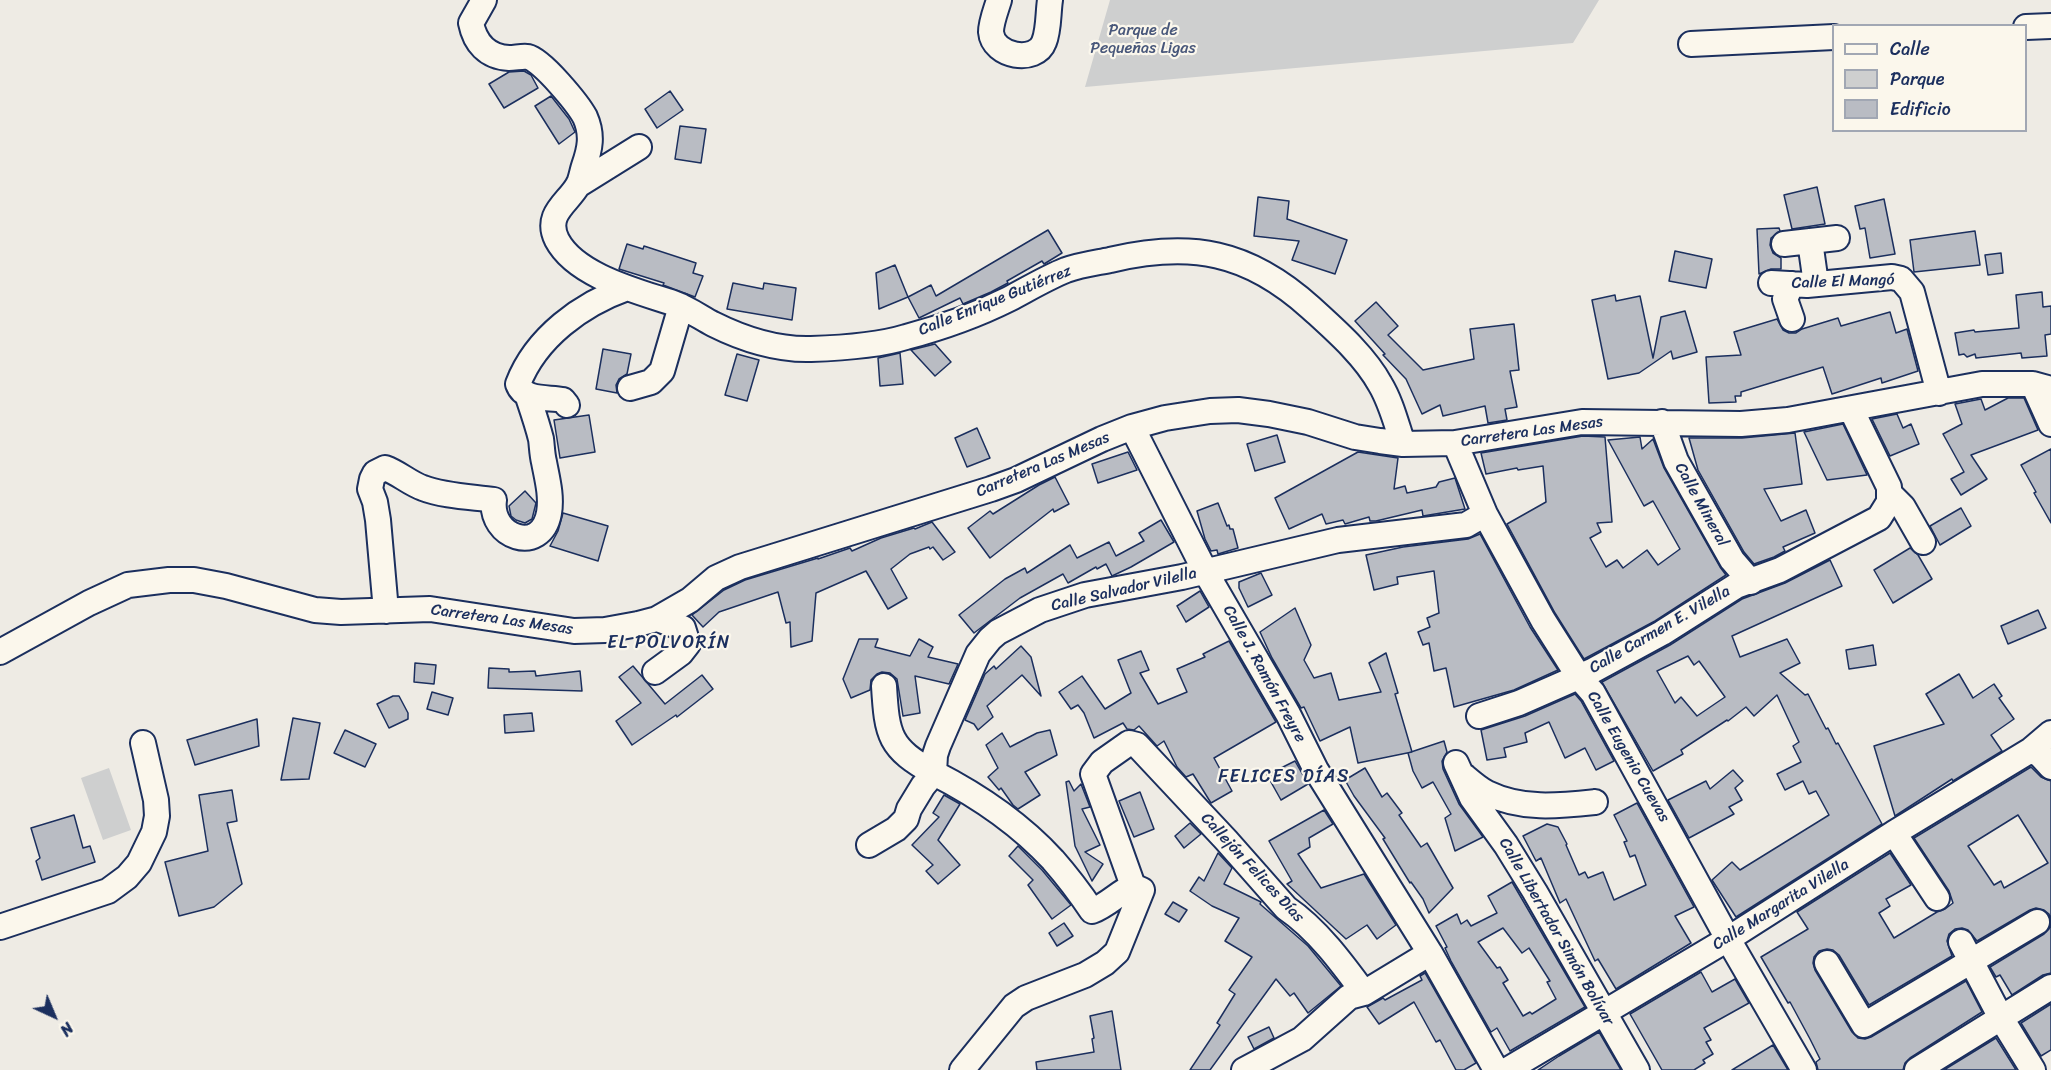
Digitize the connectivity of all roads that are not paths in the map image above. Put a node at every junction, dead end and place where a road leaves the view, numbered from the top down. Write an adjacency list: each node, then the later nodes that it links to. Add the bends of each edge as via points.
1 (484, 0): 9 (street, Calle Enrique Gutiérrez, via 471,23 474,37 482,47 493,56 530,57 550,72 584,116 591,137)
2 (999, 0): 3 (street, via 991,31 994,45 1004,52 1025,55 1039,50 1044,42)
3 (1050, 0)
4 (2051, 26): 5 (street)
5 (2027, 27)
6 (1832, 37): 7 (street)
7 (1691, 44)
8 (639, 147): 9 (street)
9 (578, 185): 14 (street, Calle Enrique Gutiérrez, via 557,210 556,239 582,267)
10 (1837, 238): 11 (street)
11 (1810, 241): 12 (street); 13 (street)
12 (1784, 244)
13 (1793, 284): 16 (street, via 1785,299); 19 (street, Calle El Mangó, via 1901,279 1912,292)
14 (627, 288): 15 (street, Calle Enrique Gutiérrez); 20 (street, via 602,297 544,341 518,384)
15 (681, 306): 18 (street, via 662,371 651,382); 27 (street, Calle Enrique Gutiérrez, via 741,338 786,348 883,343 975,313 1068,269 1141,252 1198,251 1221,255 1295,293 1353,349 1380,382)
16 (1792, 319)
17 (2042, 387): 19 (street, Carretera Las Mesas, via 1982,384); 24 (street)
18 (630, 388)
19 (1939, 393): 22 (street, Carretera Las Mesas)
20 (527, 394): 21 (street, via 563,400); 33 (street, via 549,486 546,522 534,536 515,537 502,527 493,510 494,500 425,489 385,468 375,473 370,489 378,520)
21 (567, 405)
22 (1851, 409): 23 (street, Carretera Las Mesas, via 1741,424); 28 (street)
23 (1662, 422): 26 (street, Carretera Las Mesas, via 1582,422); 32 (street, Calle Mineral, via 1676,461 1732,560)
24 (2051, 424)
25 (1132, 427): 27 (street, Carretera Las Mesas, via 1165,418 1238,410); 31 (street, Calle J. Ramón Freyre); 34 (street, Carretera Las Mesas, via 991,489 740,567)
26 (1455, 443): 27 (street, Carretera Las Mesas); 29 (street, Calle Eugenio Cuevas)
27 (1403, 444)
28 (1890, 494): 30 (street, via 1903,507); 32 (street, Calle Carmen E. Vilella, via 1886,510 1879,518)
29 (1485, 514): 31 (street, Calle Salvador Vilella, via 1466,525 1338,540); 37 (street, Calle Eugenio Cuevas, via 1543,620)
30 (1923, 542)
31 (1205, 571): 44 (street, Calle Salvador Vilella, via 1061,602 998,632 972,665 938,746); 53 (street, Calle J. Ramón Freyre, via 1316,770)
32 (1751, 582): 37 (street, Calle Carmen E. Vilella, via 1736,586 1662,633)
33 (386, 611): 34 (street, Carretera Las Mesas, via 430,609 574,631 605,630); 35 (street, Carretera Las Mesas, via 315,610 226,586 169,580 128,585)
34 (657, 619): 36 (street, via 683,627 688,644)
35 (0, 652)
36 (655, 672)
37 (1580, 677): 39 (street, Calle Carmen E. Vilella); 52 (street, Calle Eugenio Cuevas, via 1593,693)
38 (884, 686): 44 (street, via 885,711 895,743 904,754)
39 (1479, 716)
40 (2051, 733): 42 (street, Calle Margarita Vilella)
41 (143, 743): 51 (street, via 157,816 139,863 108,891)
42 (2031, 750): 43 (street); 46 (street, Calle Margarita Vilella)
43 (2051, 767)
44 (934, 773): 47 (street, via 922,786 906,819); 48 (street, via 1002,815 1052,859 1092,911 1106,906 1123,891)
45 (1595, 802): 58 (street, Calle Libertador Simón Bolívar, via 1545,807 1513,803 1485,793 1458,767 1472,798 1535,892)
46 (1894, 833): 49 (street); 52 (street, Calle Margarita Vilella)
47 (869, 845)
48 (1138, 888): 57 (street, Callejón Felices Días, via 1093,774 1102,762 1129,743 1137,745 1286,908 1296,914); 61 (street, via 1117,952 1085,975 1014,1006)
49 (1937, 898)
50 (2037, 922): 54 (street)
51 (0, 927)
52 (1728, 939): 58 (street, Calle Margarita Vilella); 64 (street, Calle Eugenio Cuevas)
53 (1430, 953): 57 (street); 62 (street, Calle J. Ramón Freyre)
54 (1969, 958): 55 (street, via 1863,1025); 59 (street)
55 (1827, 963)
56 (2051, 987): 59 (street)
57 (1364, 993): 60 (street, via 1349,997 1302,1039)
58 (1604, 1013): 62 (street, Calle Margarita Vilella); 63 (street, Calle Libertador Simón Bolívar)
59 (2001, 1018): 65 (street); 66 (street)
60 (1248, 1068)
61 (962, 1070)
62 (1505, 1070)
63 (1637, 1070)
64 (1804, 1070)
65 (1917, 1070)
66 (2032, 1070)

